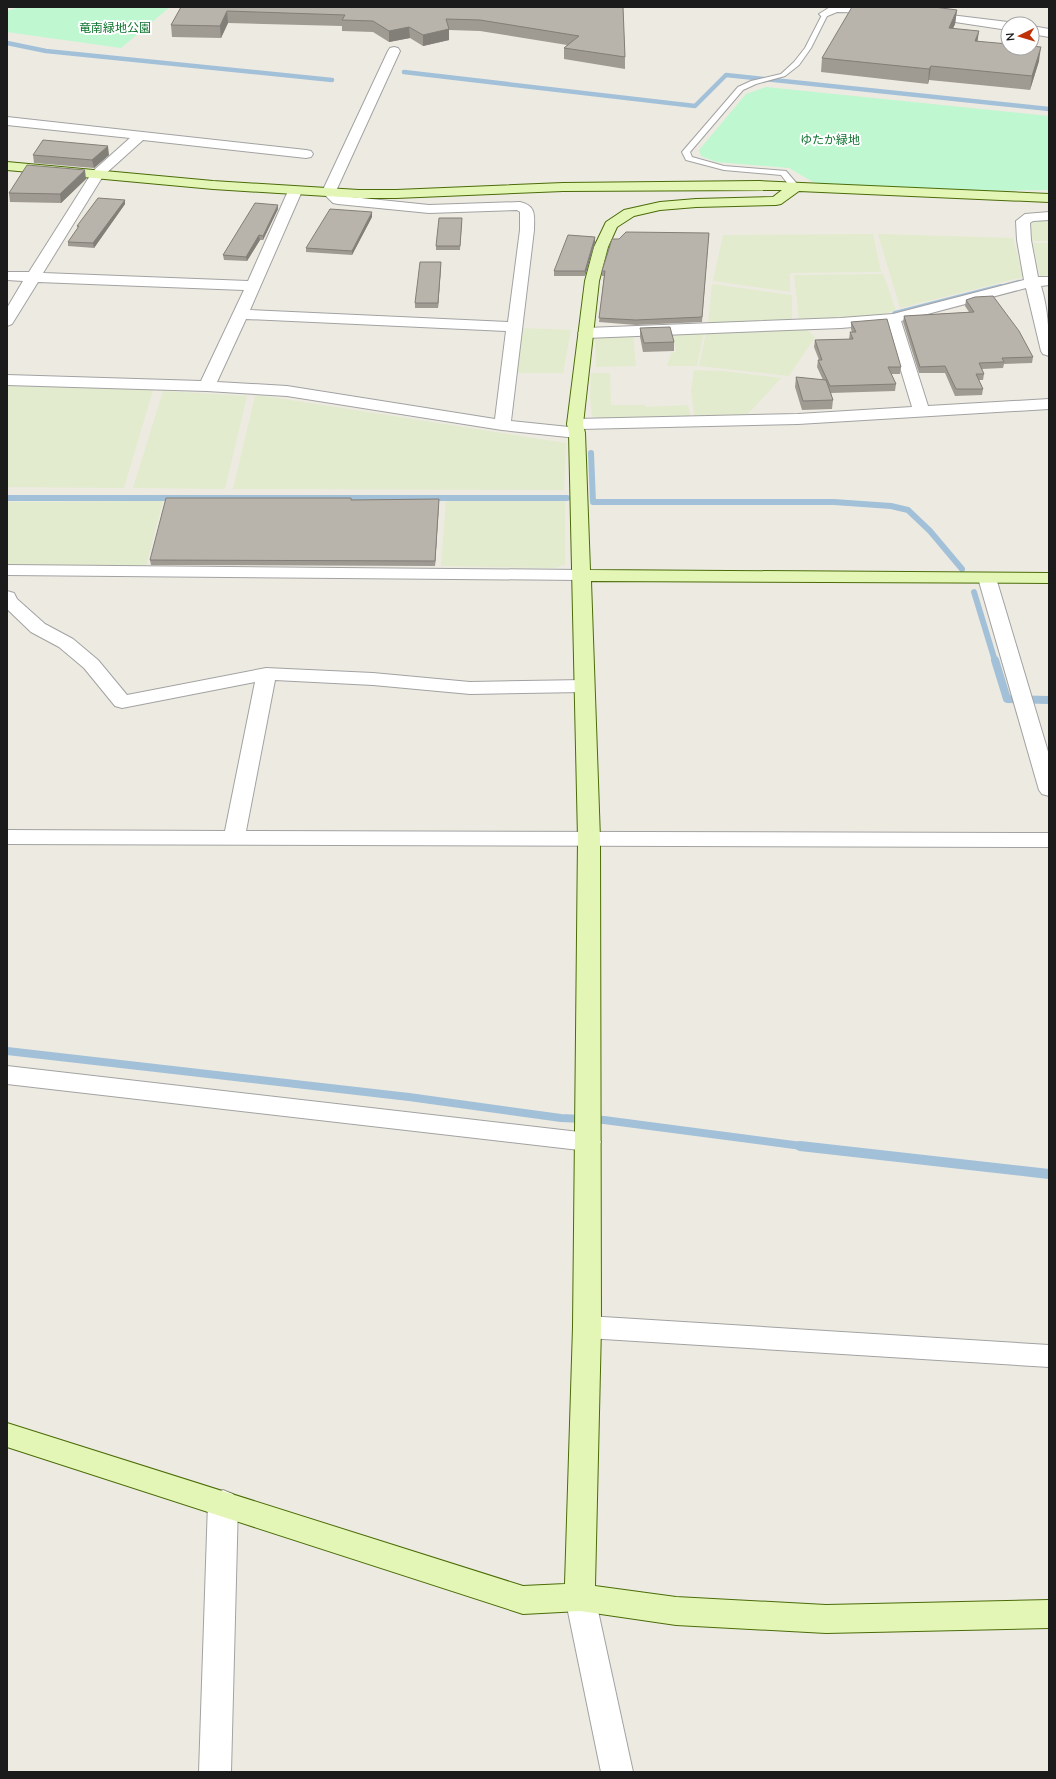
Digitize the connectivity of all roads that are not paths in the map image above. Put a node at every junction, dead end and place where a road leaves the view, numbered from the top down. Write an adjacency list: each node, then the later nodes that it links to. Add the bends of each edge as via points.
1 (893, 11): 2 (street, via 835,9)
2 (825, 14): 11 (lane, via 802,58 784,74 735,91 730,101 686,152 689,158 724,168 783,173)
3 (916, 14): 4 (street)
4 (1000, 25)
5 (394, 51): 13 (street)
6 (7, 121): 7 (street)
7 (140, 136): 8 (street); 10 (street)
8 (306, 154)
9 (7, 166): 10 (street)
10 (98, 174): 12 (street); 17 (street)
11 (796, 187): 13 (street, via 563,187 396,194); 14 (street); 25 (street, via 776,202 660,206 629,213 611,225 600,247 592,281)
12 (295, 191): 13 (street); 20 (street)
13 (329, 192): 24 (street, via 338,200 379,205 429,209 520,206 528,211)
14 (1049, 198)
15 (1049, 216): 18 (street, via 1030,217 1023,221)
16 (7, 276): 17 (street)
17 (32, 277): 20 (street); 23 (street)
18 (1032, 280): 19 (street); 22 (street); 26 (street)
19 (1049, 281)
20 (252, 286): 21 (street)
21 (242, 314): 24 (street); 28 (street)
22 (893, 319): 25 (street); 30 (street)
23 (7, 321)
24 (515, 327): 31 (street)
25 (587, 333): 32 (street)
26 (1049, 351)
27 (7, 380): 28 (street)
28 (207, 386): 31 (street, via 287,391)
29 (1049, 404): 30 (street)
30 (921, 410): 32 (street, via 798,419)
31 (502, 425): 32 (street)
32 (576, 428): 34 (street)
33 (7, 570): 34 (street)
34 (580, 575): 35 (street); 39 (street)
35 (987, 578): 36 (street); 40 (street)
36 (1049, 578)
37 (7, 597): 38 (street, via 38,628 66,643 91,664 122,702)
38 (266, 674): 39 (street, via 373,679 470,688); 42 (street)
39 (584, 686): 43 (street)
40 (1049, 790)
41 (7, 837): 42 (street)
42 (234, 838): 43 (street)
43 (589, 839): 44 (street); 46 (street)
44 (1049, 840)
45 (7, 1074): 46 (street)
46 (588, 1138): 47 (street)
47 (587, 1327): 48 (street); 51 (street)
48 (1049, 1356)
49 (7, 1435): 50 (street)
50 (223, 1503): 51 (street, via 522,1600); 53 (street)
51 (580, 1597): 52 (street, via 676,1611 826,1619); 54 (street)
52 (1049, 1614)
53 (215, 1772)
54 (617, 1772)

